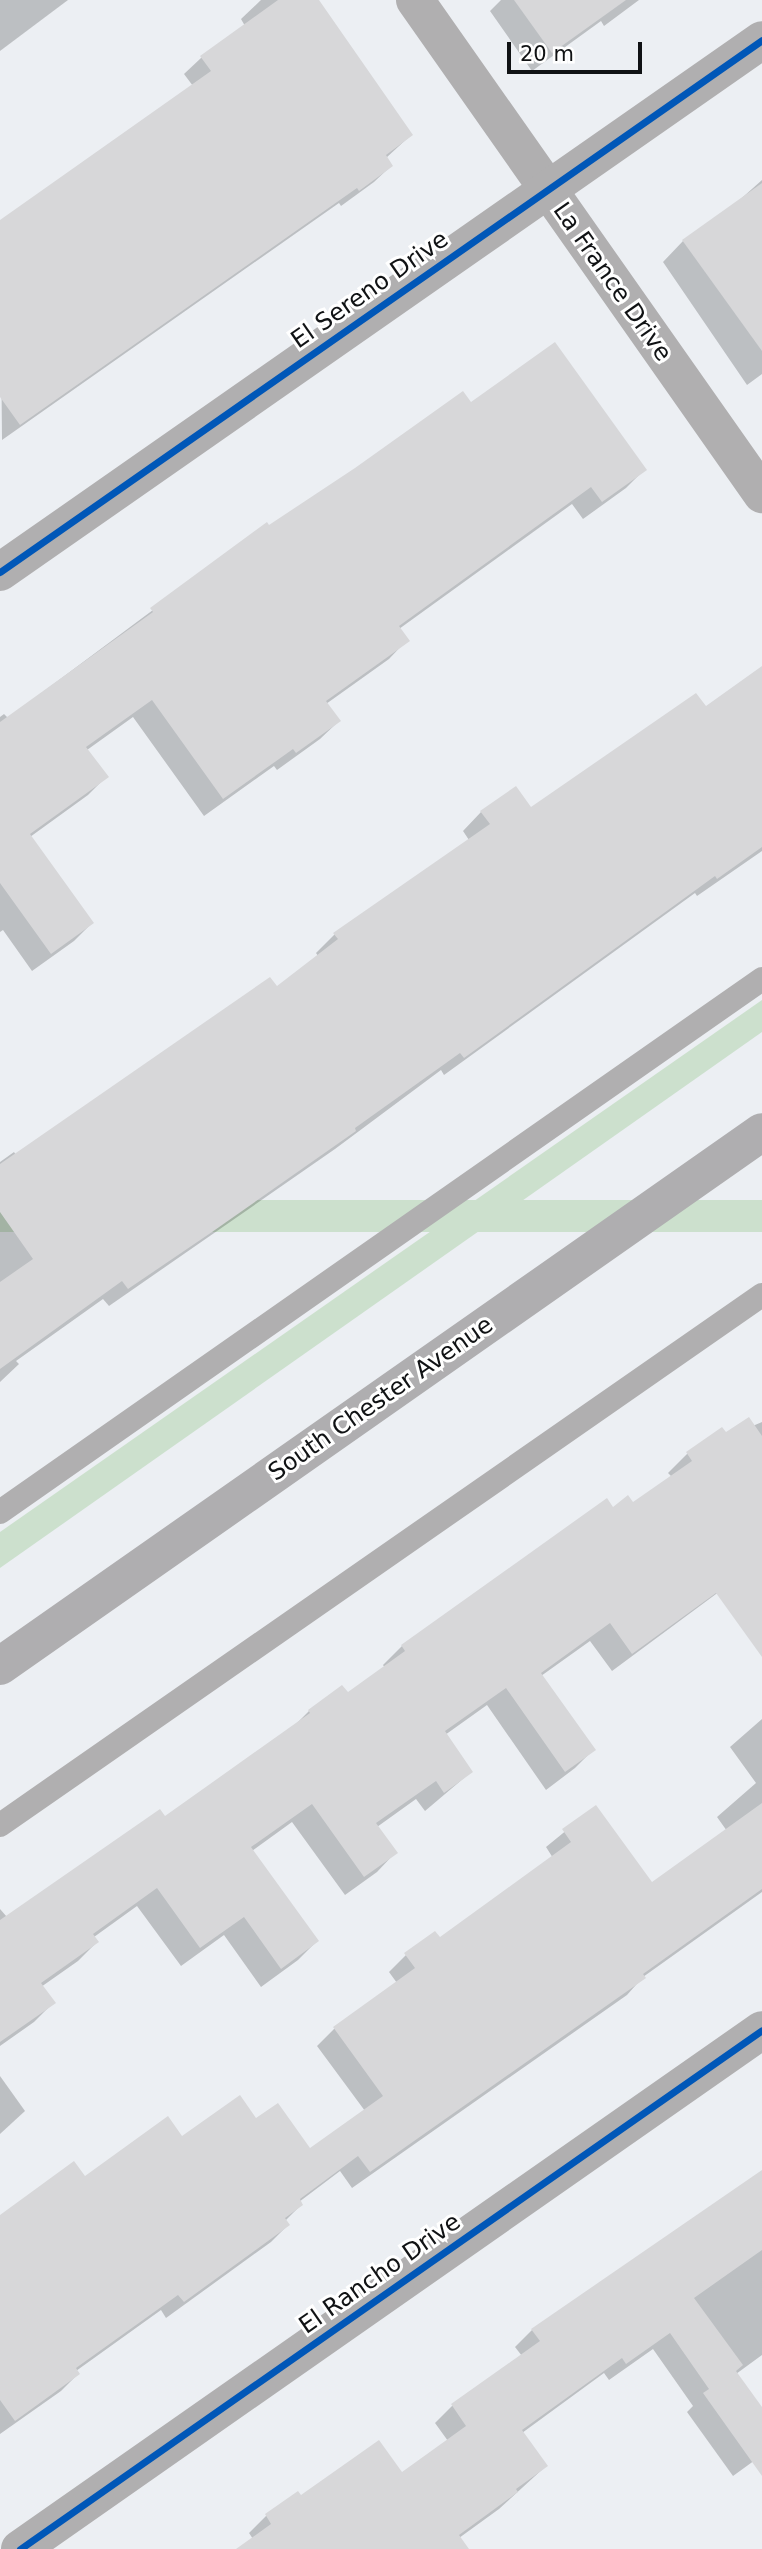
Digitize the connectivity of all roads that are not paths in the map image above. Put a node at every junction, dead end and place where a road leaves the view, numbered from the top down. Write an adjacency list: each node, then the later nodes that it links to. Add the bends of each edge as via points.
1 (415, 0): 3 (street, La France Drive)
2 (762, 40): 3 (street, El Sereno Drive)
3 (547, 189): 4 (street, La France Drive); 5 (street, El Sereno Drive)
4 (762, 495)
5 (0, 572)
6 (762, 979): 9 (lane)
7 (762, 1132): 10 (main road, South Chester Avenue)
8 (762, 1295): 11 (lane)
9 (0, 1512)
10 (0, 1666)
11 (0, 1825)
12 (762, 2030): 13 (street, El Rancho Drive)
13 (20, 2549)

